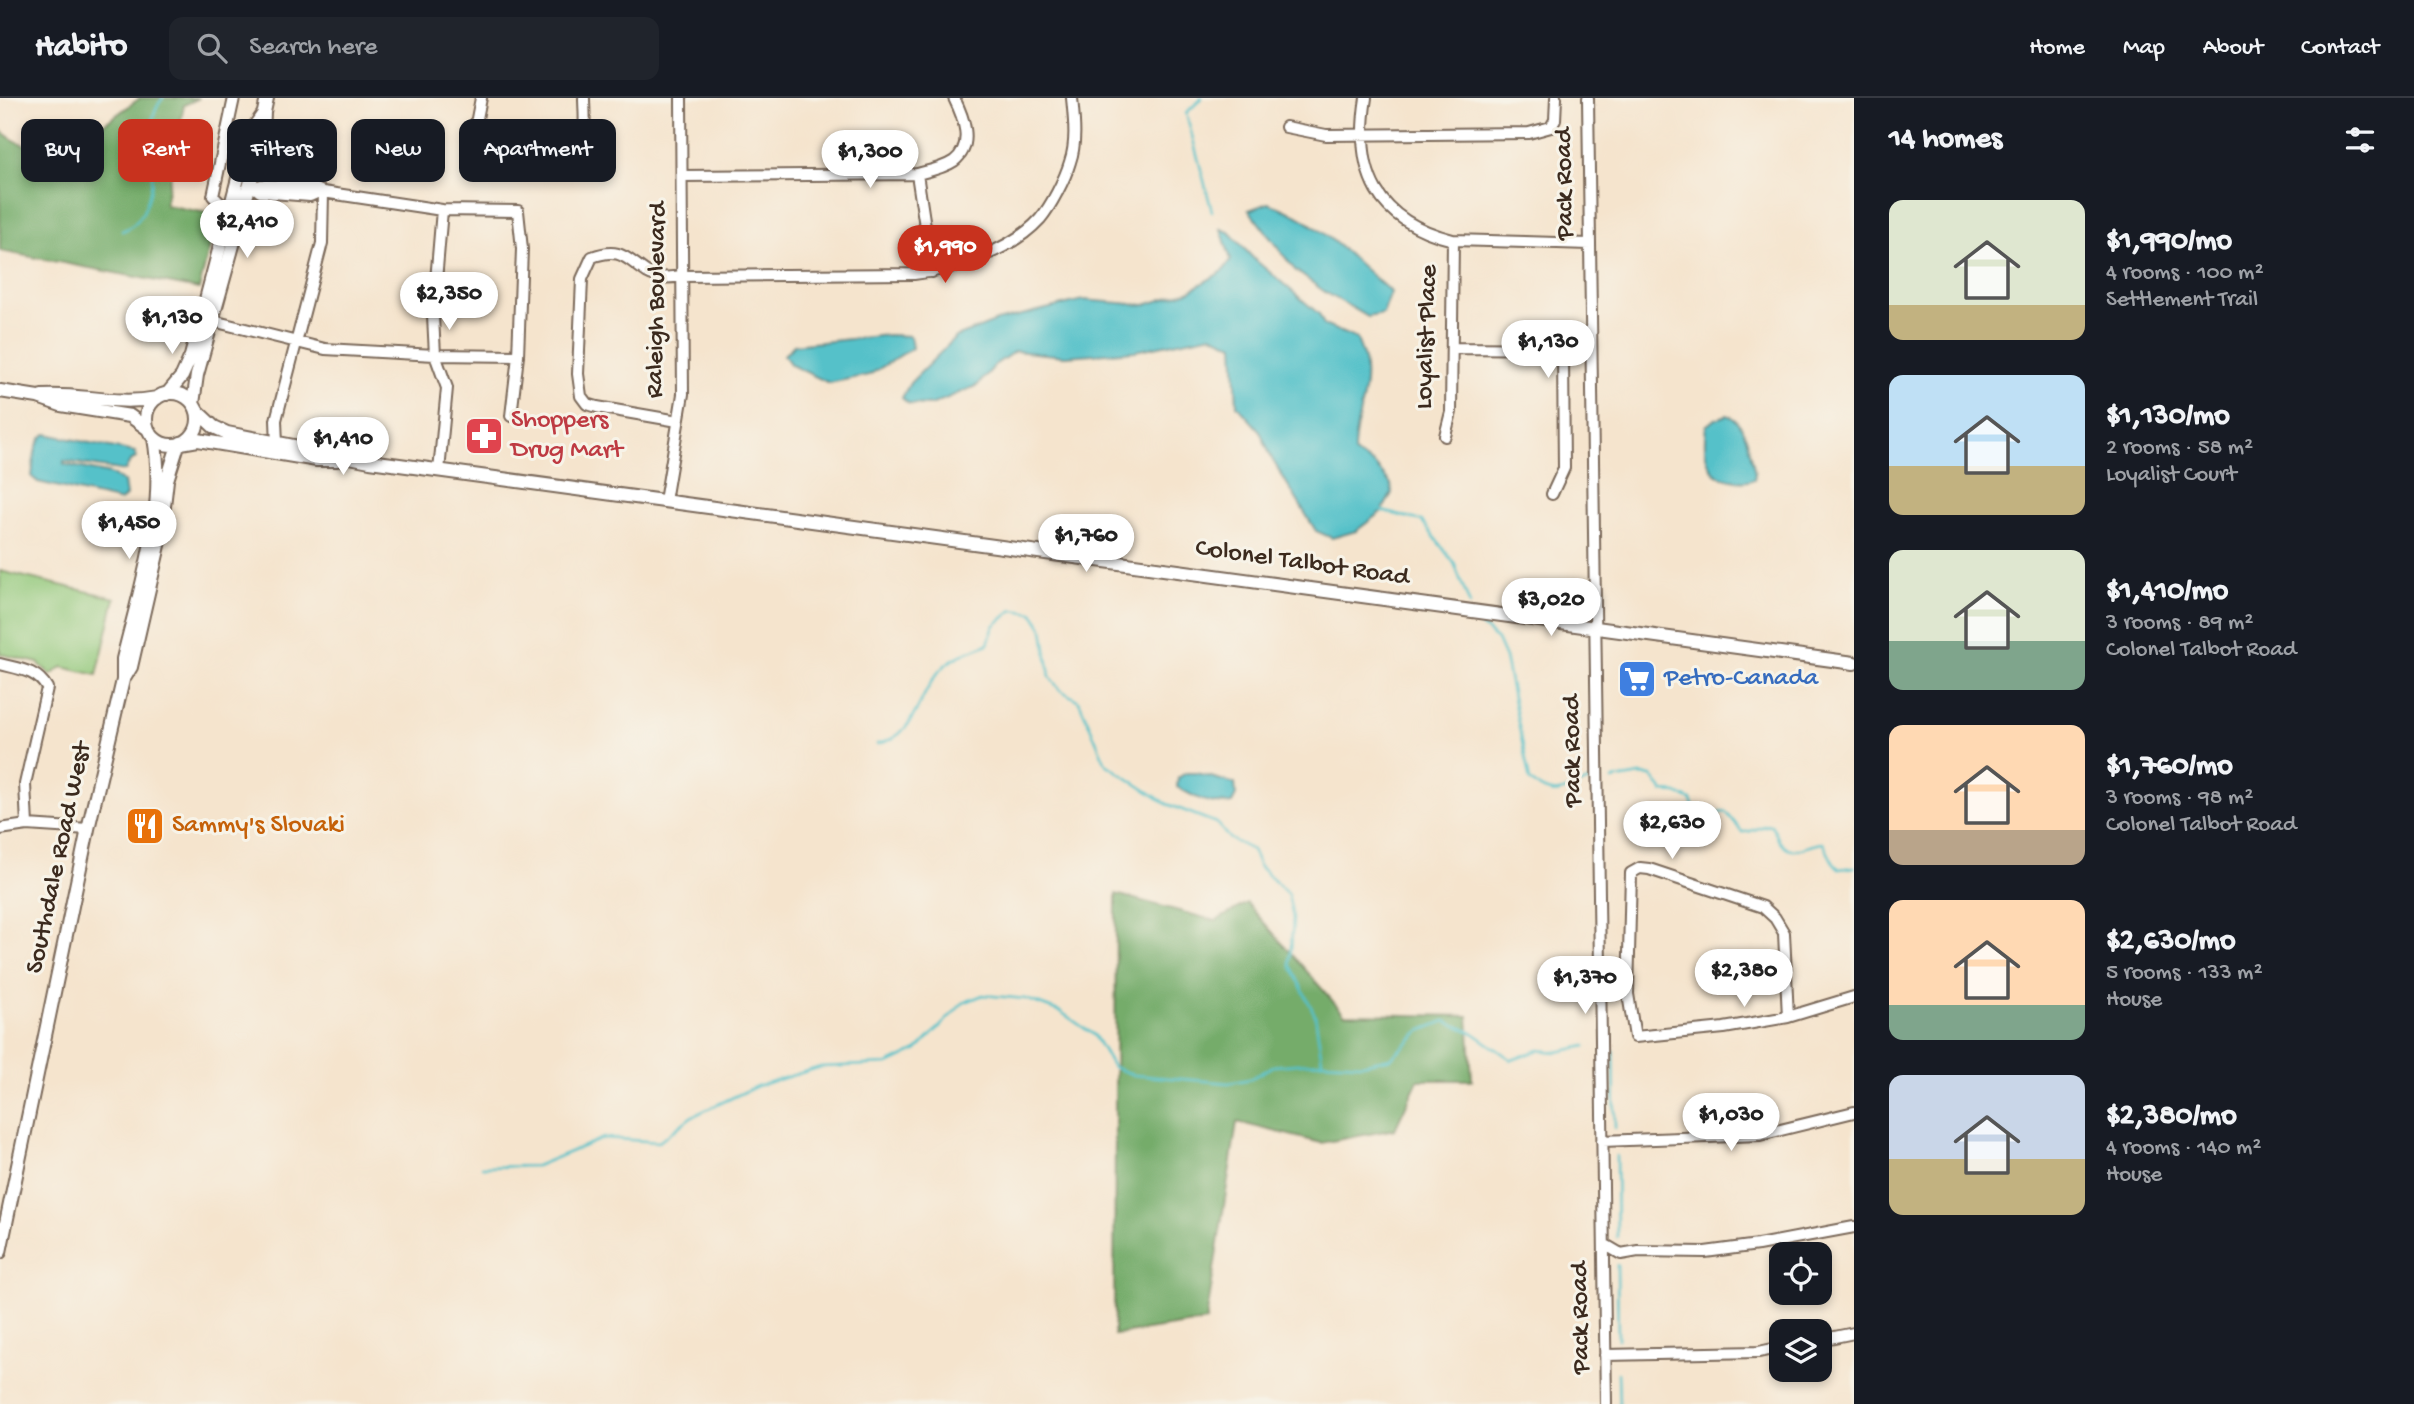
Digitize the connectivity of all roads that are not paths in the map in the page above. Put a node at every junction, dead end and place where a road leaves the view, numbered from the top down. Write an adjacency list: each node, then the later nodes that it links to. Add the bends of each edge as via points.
1 (234, 98): 18 (street, via 212,195)
2 (267, 98): 11 (main road)
3 (481, 98): 4 (street, via 474,134 477,142 572,149 584,135)
4 (584, 98)
5 (681, 98): 15 (street, Raleigh Boulevard)
6 (954, 98): 14 (street, via 962,114 965,143 957,159)
7 (1072, 98): 22 (street, via 1075,130 1071,160 1040,219 992,252)
8 (1366, 98): 13 (street)
9 (1556, 98): 13 (street, via 1551,127 1529,134)
10 (1588, 98): 21 (street, Pack Road)
11 (264, 112): 16 (main road); 18 (main road, via 250,133)
12 (1286, 127): 13 (street, via 1326,135)
13 (1362, 134): 20 (street, via 1367,173 1385,204 1419,228)
14 (917, 174): 15 (street); 22 (street)
15 (682, 176): 23 (street, Raleigh Boulevard)
16 (251, 188): 17 (street, via 310,196); 18 (street); 24 (main road)
17 (321, 192): 19 (street); 25 (street, via 322,243)
18 (230, 205): 30 (main road, via 191,356 182,376)
19 (442, 210): 27 (street, via 433,316); 28 (street, via 518,211 522,249)
20 (1453, 240): 21 (street); 26 (street, Loyalist Place)
21 (1590, 244): 45 (street, Pack Road)
22 (932, 272): 23 (street)
23 (681, 276): 34 (street, Raleigh Boulevard, via 683,394); 34 (street, via 657,276 615,253 592,257 582,279 579,374 587,404)
24 (213, 321): 25 (street); 32 (main road, via 197,375)
25 (295, 342): 27 (street, via 325,349); 35 (street)
26 (1453, 348): 37 (street, Loyalist Place, via 1451,412); 43 (street, via 1552,348 1563,356 1564,468)
27 (435, 355): 28 (street); 42 (street, via 447,388)
28 (518, 356): 33 (street)
29 (0, 391): 31 (main road)
30 (162, 396): 31 (main road, via 116,402); 32 (main road, via 180,394); 36 (main road, via 147,411)
31 (38, 397): 36 (main road, via 130,416)
32 (195, 407): 38 (main road, Colonel Talbot Road, via 214,427); 39 (main road, via 197,427)
33 (511, 416)
34 (678, 421): 44 (street, Raleigh Boulevard)
35 (275, 423): 38 (street); 40 (street)
36 (151, 433): 39 (main road, via 169,445); 48 (main road, Southdale Road West, via 158,460 156,496 123,659)
37 (1445, 436)
38 (253, 439): 40 (main road, Colonel Talbot Road)
39 (180, 444): 41 (main road, Colonel Talbot Road, via 208,442 317,460); 48 (main road, Southdale Road West, via 167,480 160,541 131,667)
40 (278, 444): 41 (main road, Colonel Talbot Road)
41 (370, 461): 42 (main road, Colonel Talbot Road)
42 (439, 471): 44 (main road, Colonel Talbot Road)
43 (1552, 494)
44 (665, 501): 45 (main road, Colonel Talbot Road)
45 (1595, 628): 46 (main road, Colonel Talbot Road); 55 (street, Pack Road)
46 (1854, 663)
47 (0, 664): 49 (street, via 28,671 47,688 25,784)
48 (123, 680): 51 (main road, Southdale Road West)
49 (27, 825): 50 (street); 51 (street)
50 (0, 829)
51 (88, 829): 58 (main road, Southdale Road West)
52 (1854, 997): 53 (street)
53 (1788, 1017): 53 (street, via 1634,1037 1628,994 1631,873 1649,869 1763,907 1776,918 1784,933)
54 (1854, 1112): 55 (street, via 1760,1135)
55 (1602, 1141): 57 (street, Pack Road)
56 (1854, 1227): 57 (street, via 1704,1252 1621,1254)
57 (1604, 1244): 62 (street, Pack Road)
58 (0, 1252)
59 (1854, 1333): 60 (street)
60 (1832, 1338)
61 (1769, 1350): 62 (street)
62 (1605, 1355): 63 (street, Pack Road)
63 (1606, 1404)

